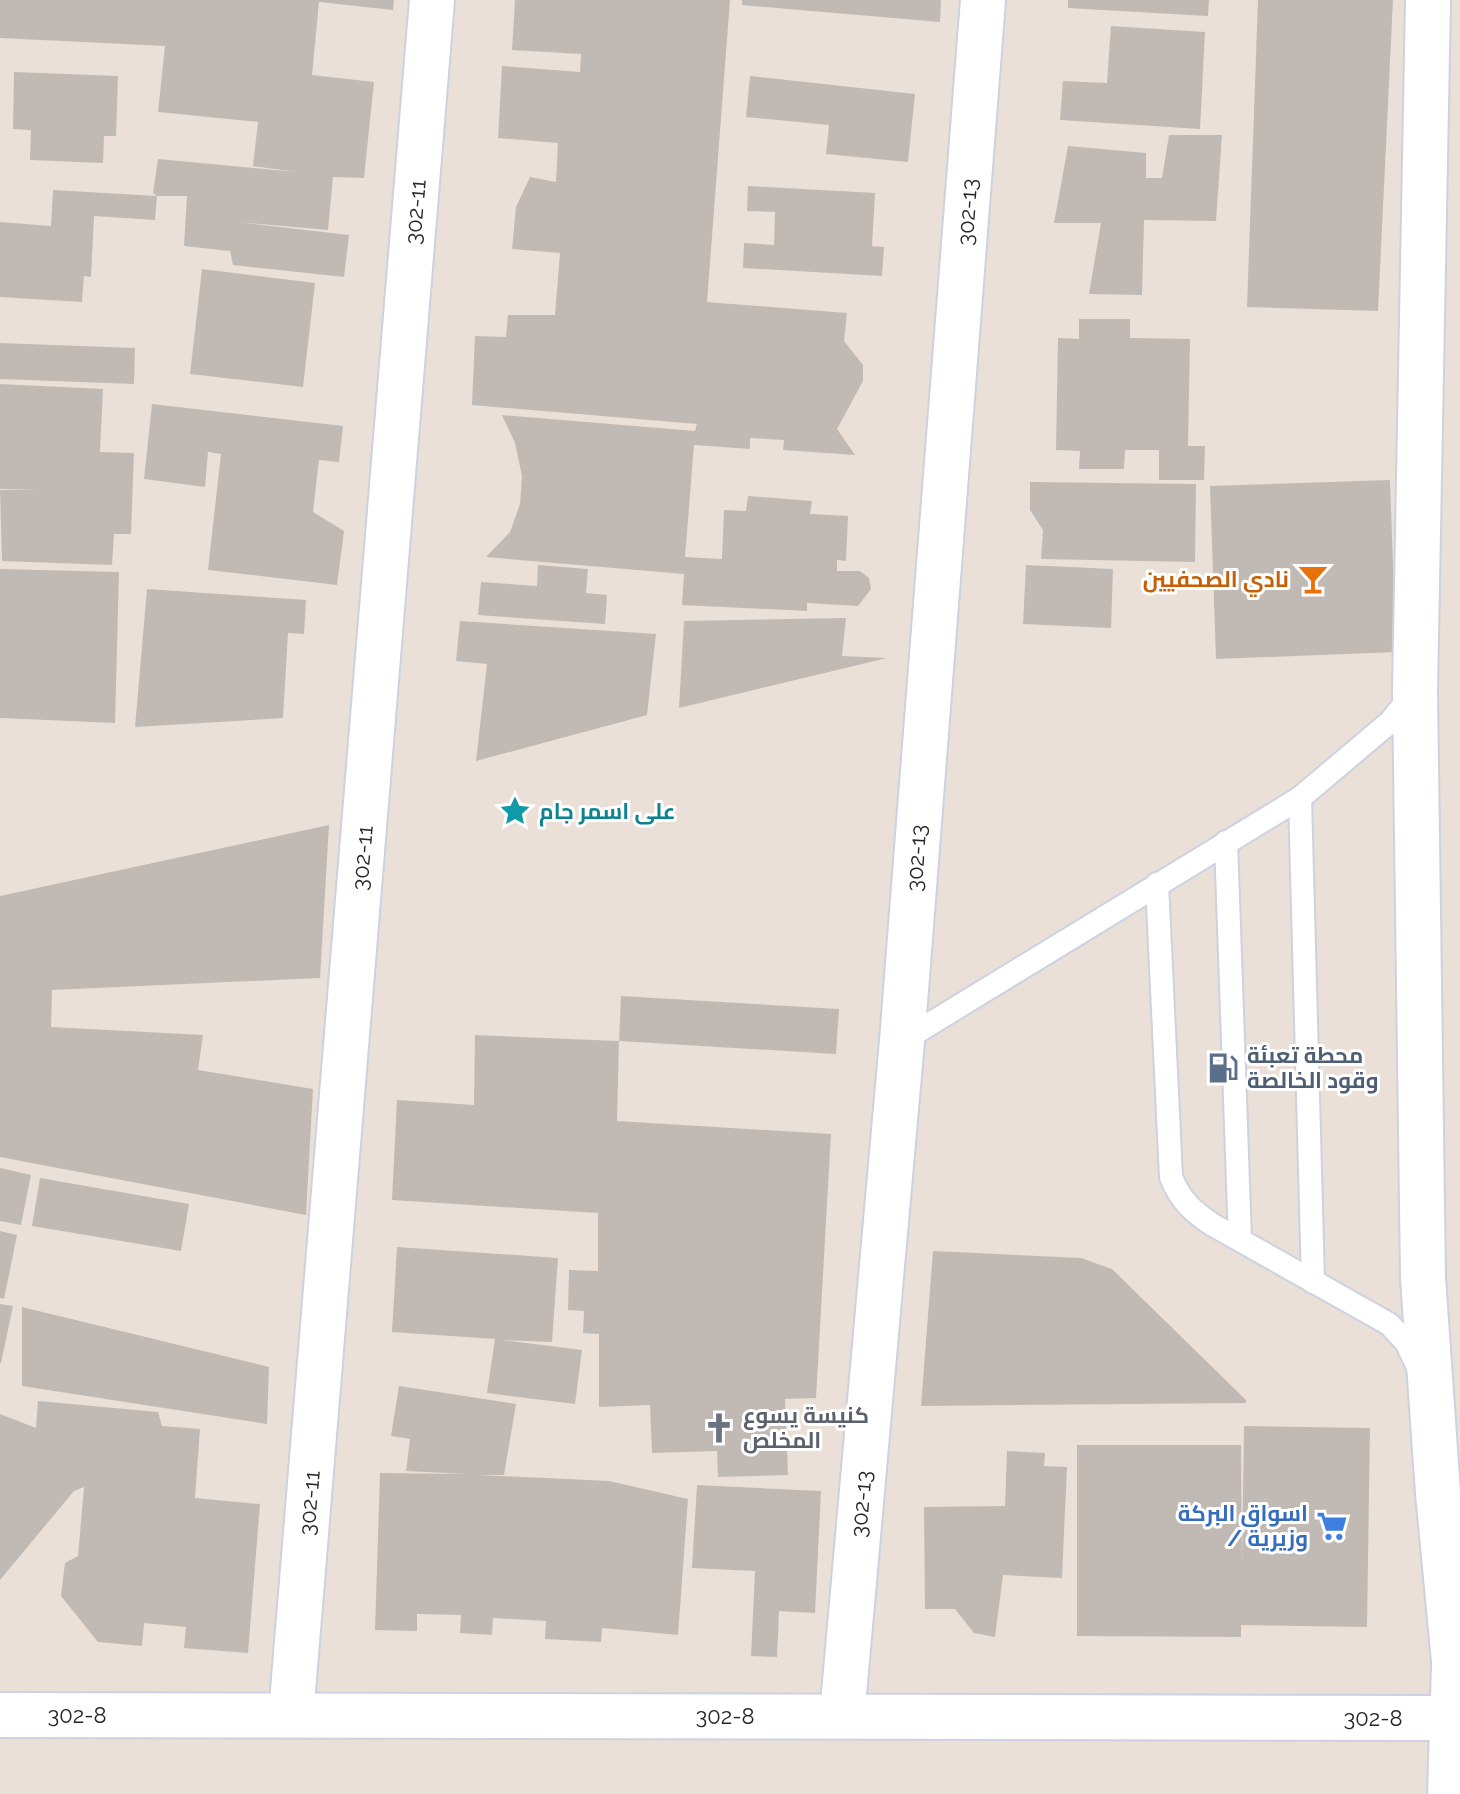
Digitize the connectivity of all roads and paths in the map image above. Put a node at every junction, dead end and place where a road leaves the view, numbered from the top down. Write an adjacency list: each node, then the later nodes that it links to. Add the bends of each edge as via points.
1 (432, 0): 15 (street, 302-11)
2 (983, 0): 8 (street, 302-13)
3 (1428, 0): 4 (street)
4 (1415, 691): 5 (lane, via 1390,722); 11 (street, via 1423,1278)
5 (1300, 798): 6 (lane); 10 (lane)
6 (1226, 842): 7 (lane); 9 (lane)
7 (1157, 884): 8 (lane); 9 (lane, via 1171,1177 1193,1212)
8 (902, 1041): 16 (street, 302-13)
9 (1240, 1240): 10 (lane)
10 (1313, 1282): 11 (lane, via 1399,1333)
11 (1431, 1396): 13 (street)
12 (1460, 1540): 13 (street)
13 (1454, 1661): 17 (street)
14 (0, 1715): 15 (street, 302-8)
15 (291, 1715): 16 (street, 302-8)
16 (842, 1716): 17 (street, 302-8)
17 (1451, 1718): 18 (street)
18 (1450, 1794)

